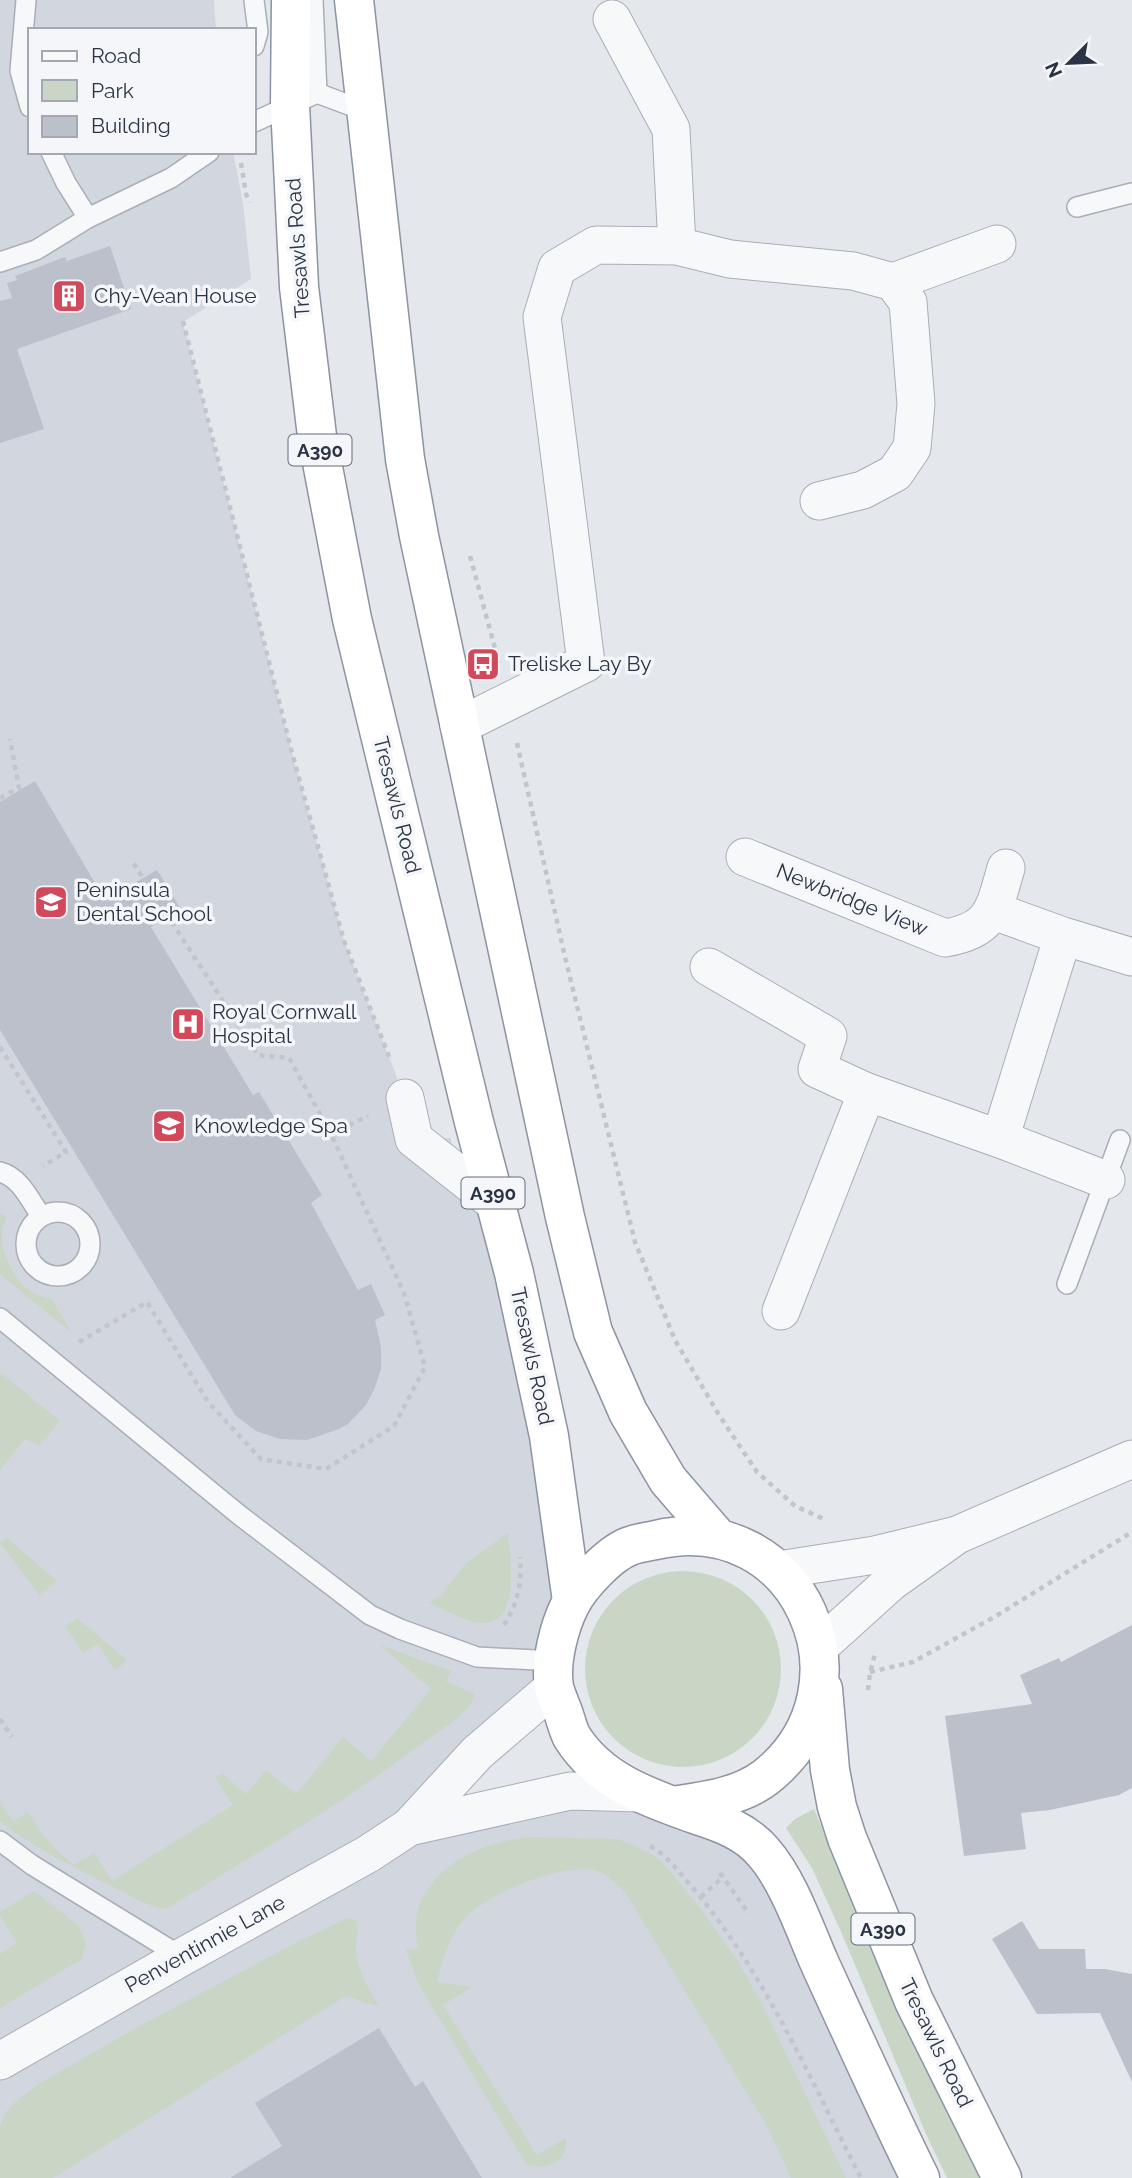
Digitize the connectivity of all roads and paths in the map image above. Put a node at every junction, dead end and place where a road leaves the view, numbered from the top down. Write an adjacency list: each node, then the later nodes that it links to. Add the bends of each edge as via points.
1 (26, 0): 9 (lane, via 20,71)
2 (254, 0): 7 (lane)
3 (291, 0): 8 (highway, Tresawls Road / A390)
4 (313, 0): 8 (lane, Tresawls Road)
5 (354, 0): 10 (highway, A390)
6 (612, 19): 20 (street, via 671,128)
7 (256, 39)
8 (303, 99): 10 (lane); 11 (lane); 46 (highway, Tresawls Road / A390, via 299,287 320,449 352,619)
9 (28, 100)
10 (365, 111): 27 (highway, A390, via 405,459)
11 (256, 121)
12 (52, 154): 18 (lane)
13 (206, 154): 18 (lane, via 171,178)
14 (239, 154): 16 (path)
15 (1132, 193): 17 (lane)
16 (246, 194)
17 (1077, 207)
18 (88, 218): 21 (lane, via 36,250)
19 (997, 244): 22 (street)
20 (677, 246): 22 (street, via 730,259 853,271); 26 (street, via 596,245 557,268 542,317 586,663)
21 (0, 262)
22 (893, 282): 24 (street, via 908,302 916,404 912,449 895,473 863,489)
23 (183, 321): 39 (path, via 290,749 344,941)
24 (819, 501)
25 (470, 556): 26 (path)
26 (508, 702): 27 (street); 56 (path, via 635,1242 675,1340 757,1472 794,1506 870,1540)
27 (459, 726): 55 (highway, A390, via 593,1332 628,1412 668,1480)
28 (10, 739): 29 (path, via 19,788)
29 (0, 798)
30 (744, 857): 33 (street, Newbridge View, via 945,938 978,927)
31 (132, 861): 40 (path, via 258,1055 289,1058)
32 (1006, 868): 33 (street)
33 (994, 911): 34 (street)
34 (1063, 936): 35 (street); 41 (street)
35 (1132, 957)
36 (709, 967): 38 (street, via 828,1036 817,1069)
37 (0, 1047): 45 (path, via 66,1152)
38 (867, 1092): 41 (street); 49 (street)
39 (405, 1098): 40 (path); 46 (street, via 414,1139)
40 (331, 1134): 51 (path, via 404,1293 425,1367 394,1426 326,1469 261,1459 208,1402 147,1302)
41 (1000, 1139): 44 (street)
42 (1120, 1139): 44 (lane)
43 (0, 1172): 45 (lane)
44 (1106, 1180): 48 (lane)
45 (18, 1183): 47 (lane)
46 (495, 1203): 58 (highway, Tresawls Road / A390, via 549,1436)
47 (41, 1216)
48 (1068, 1284)
49 (781, 1311)
50 (0, 1318): 62 (lane, via 237,1514 370,1615 477,1657)
51 (74, 1345)
52 (1132, 1459): 54 (street)
53 (1132, 1532): 61 (path, via 912,1662)
54 (957, 1535): 56 (street); 60 (street, via 891,1582)
55 (718, 1538): 57 (highway, A390, via 740,1545); 58 (highway, A390, via 676,1535 627,1546 598,1568)
56 (875, 1555): 57 (street)
57 (778, 1570): 60 (highway, A390, via 800,1597 815,1628)
58 (572, 1601): 62 (highway, A390, via 559,1628)
59 (878, 1642): 61 (path)
60 (819, 1656): 66 (highway, A390, via 815,1707 796,1747 764,1778 724,1798); 74 (highway, Tresawls Road / A390, via 830,1770 847,1838 914,2001)
61 (870, 1673): 63 (path)
62 (555, 1674): 66 (highway, A390, via 571,1736 602,1772); 67 (street, Penventinnie Lane)
63 (867, 1700)
64 (0, 1719): 65 (path)
65 (12, 1737)
66 (656, 1800): 67 (street, Penventinnie Lane, via 570,1791); 73 (highway, A390, via 733,1827 764,1851 790,1897)
67 (409, 1827): 70 (street, Penventinnie Lane)
68 (0, 1842): 70 (lane)
69 (645, 1843): 72 (path, via 666,1856 746,1958)
70 (182, 1956): 71 (street, Penventinnie Lane)
71 (0, 2061)
72 (861, 2178)
73 (920, 2178)
74 (1002, 2178)

